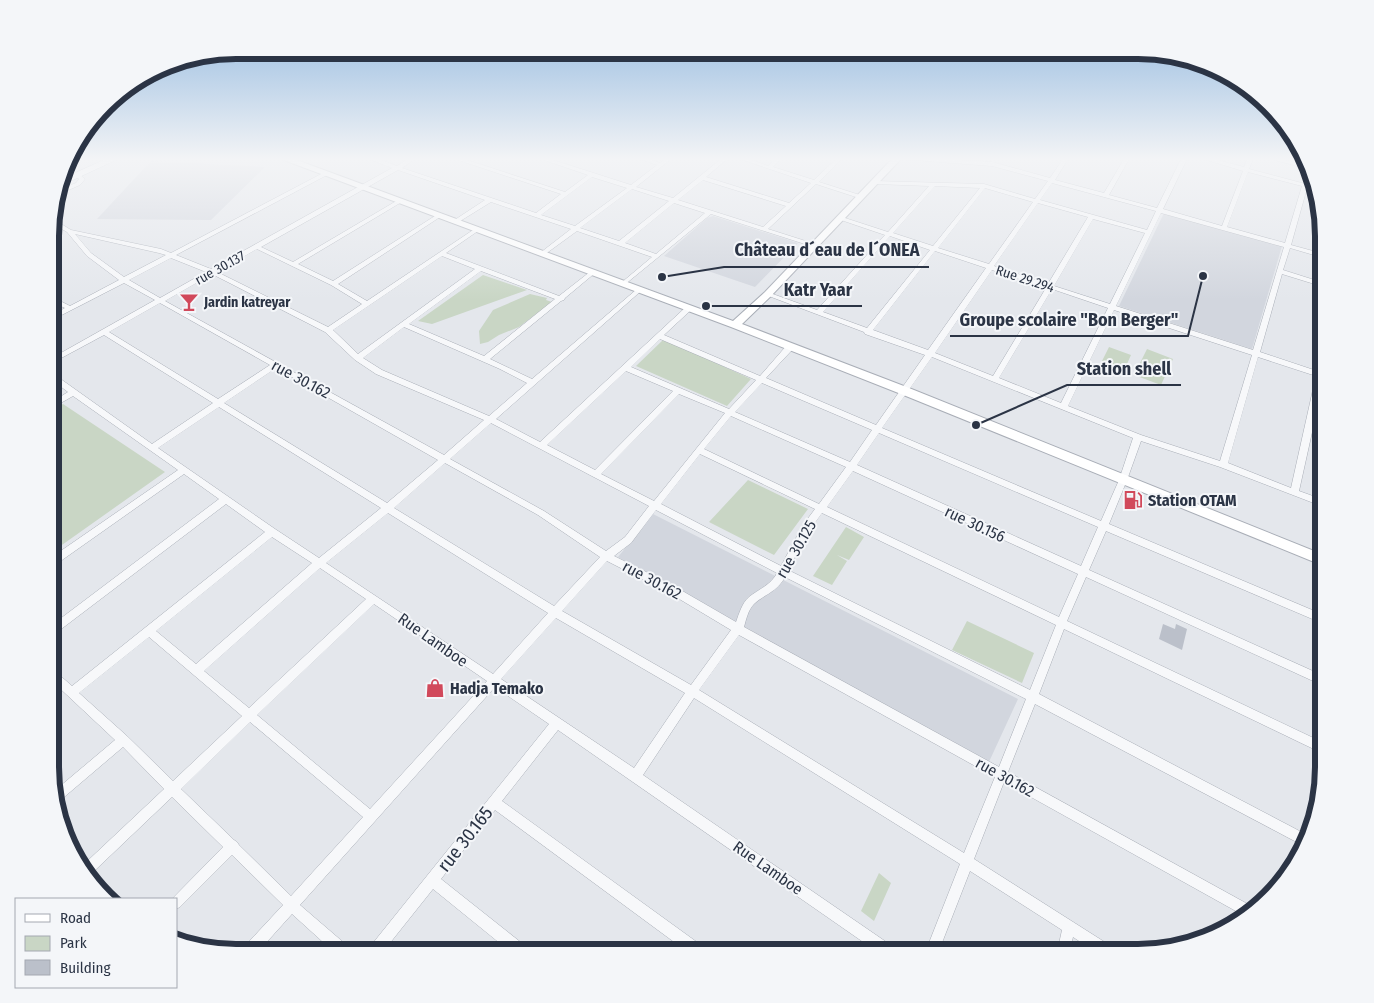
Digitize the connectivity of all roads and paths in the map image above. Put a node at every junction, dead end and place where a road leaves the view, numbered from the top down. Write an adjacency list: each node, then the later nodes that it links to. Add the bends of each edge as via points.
1 (266, 206): 44 (street)
2 (330, 206): 39 (street, rue 30.137)
3 (391, 206): 46 (street)
4 (409, 206): 24 (street)
5 (480, 206): 27 (street)
6 (508, 206): 23 (street)
7 (550, 206): 23 (street)
8 (607, 206): 29 (street)
9 (666, 206): 36 (street)
10 (691, 206): 22 (street)
11 (789, 206): 31 (street)
12 (852, 206): 26 (street)
13 (915, 206): 35 (street)
14 (969, 206): 40 (street)
15 (1033, 206): 47 (street, rue 30.125)
16 (1057, 206): 25 (street)
17 (1145, 206): 21 (street)
18 (1162, 206): 21 (street)
19 (1233, 206): 30 (street)
20 (1298, 206): 38 (street)
21 (1160, 210): 30 (street); 34 (street)
22 (710, 212): 31 (street); 45 (street)
23 (538, 215): 29 (street)
24 (438, 216): 27 (street); 54 (street)
25 (1092, 216): 34 (street); 56 (street)
26 (840, 218): 35 (street, Rue 29.294); 37 (street)
27 (455, 222): 32 (street)
28 (59, 225): 33 (street, rue 30.162)
29 (576, 228): 36 (street); 42 (street)
30 (1224, 228): 38 (street)
31 (764, 229): 37 (street)
32 (476, 230): 41 (street); 42 (street)
33 (69, 231): 44 (street); 52 (street, rue 30.162, via 92,259)
34 (1148, 232): 63 (street)
35 (890, 234): 40 (street, Rue 29.294); 66 (street)
36 (621, 244): 45 (street)
37 (813, 245): 58 (street)
38 (1286, 246): 43 (street); 49 (street)
39 (257, 248): 46 (street); 50 (street, rue 30.137)
40 (935, 249): 47 (street, Rue 29.294); 72 (street)
41 (442, 254): 48 (street); 62 (street)
42 (542, 254): 51 (street)
43 (1315, 254)
44 (174, 255): 50 (street); 52 (street)
45 (656, 256): 55 (street)
46 (292, 264): 54 (street)
47 (990, 268): 56 (street, Rue 29.294); 76 (street, rue 30.125)
48 (479, 269): 59 (street); 68 (street)
49 (1279, 271): 53 (street); 75 (street)
50 (212, 272): 60 (street, rue 30.137); 70 (street)
51 (593, 272): 55 (street); 59 (street)
52 (126, 280): 60 (street, rue 30.162); 64 (street)
53 (1315, 281)
54 (332, 284): 62 (street)
55 (623, 284): 57 (street)
56 (1051, 288): 63 (street, Rue 29.294); 84 (street)
57 (639, 290): 65 (street); 85 (street)
58 (768, 294): 66 (street); 69 (street)
59 (562, 300): 79 (street)
60 (161, 301): 71 (street, rue 30.137); 80 (street, rue 30.162)
61 (59, 303): 64 (street)
62 (367, 304): 70 (street)
63 (1110, 307): 75 (street, Rue 29.294); 93 (street)
64 (69, 308): 67 (street)
65 (690, 308): 69 (street); 73 (street)
66 (818, 313): 72 (street)
67 (59, 314)
68 (405, 324): 78 (street); 79 (street)
69 (735, 324): 74 (street)
70 (328, 330): 78 (street)
71 (104, 332): 77 (street, rue 30.137); 91 (street)
72 (868, 332): 76 (street)
73 (660, 336): 81 (street); 83 (street)
74 (790, 347): 83 (street); 88 (street)
75 (1254, 353): 82 (street, Rue 29.294); 102 (street)
76 (931, 354): 84 (street); 88 (street, rue 30.125)
77 (59, 357)
78 (358, 358): 95 (street, via 379,372)
79 (485, 359): 85 (street)
80 (275, 365): 91 (street); 101 (street, rue 30.162)
81 (627, 368): 87 (street, rue 30.156); 98 (street)
82 (1315, 373)
83 (759, 380): 94 (street); 96 (street)
84 (994, 380): 93 (street)
85 (532, 382): 95 (street)
86 (59, 383): 89 (street, Rue Lamboe)
87 (678, 390): 94 (street, rue 30.156); 105 (street)
88 (905, 391): 96 (street, rue 30.125); 106 (street)
89 (72, 393): 90 (street); 99 (street, Rue Lamboe)
90 (59, 401)
91 (218, 404): 99 (street); 111 (street)
92 (1315, 404): 107 (street)
93 (1064, 406): 97 (street)
94 (730, 412): 100 (street); 103 (street, rue 30.156)
95 (489, 419): 98 (street); 101 (street)
96 (877, 429): 103 (street, rue 30.125); 113 (street)
97 (1138, 436): 102 (street); 106 (street)
98 (542, 446): 105 (street)
99 (152, 448): 104 (street, Rue Lamboe)
100 (699, 450): 110 (street); 112 (street)
101 (446, 459): 111 (street); 115 (street, rue 30.162, via 541,513)
102 (1223, 465): 107 (street)
103 (851, 467): 112 (street, rue 30.125); 120 (street, rue 30.156)
104 (184, 470): 108 (street, Rue Lamboe); 117 (street)
105 (595, 475): 110 (street)
106 (1123, 480): 113 (street); 116 (street)
107 (1294, 493): 109 (street)
108 (226, 499): 114 (street, Rue Lamboe); 125 (street)
109 (1315, 501)
110 (655, 505): 115 (street, via 628,540); 119 (street)
111 (388, 508): 118 (street); 122 (street)
112 (820, 509): 119 (street, rue 30.125, via 801,536); 124 (street)
113 (1103, 527): 120 (street); 123 (street)
114 (272, 532): 118 (street, Rue Lamboe); 127 (street)
115 (606, 556): 122 (street); 126 (street, rue 30.162)
116 (1315, 556)
117 (59, 557)
118 (319, 563): 121 (street, Rue Lamboe); 128 (street)
119 (784, 572): 126 (street, rue 30.125, via 777,583 751,601); 134 (street)
120 (1084, 574): 124 (street); 129 (street, rue 30.156)
121 (373, 598): 130 (street, Rue Lamboe); 135 (street)
122 (554, 612): 130 (street); 132 (street)
123 (1315, 616)
124 (1062, 622): 134 (street); 138 (street)
125 (59, 625)
126 (738, 629): 132 (street, rue 30.125); 140 (street, rue 30.162)
127 (150, 632): 128 (street); 133 (street)
128 (196, 671): 135 (street)
129 (1315, 677)
130 (493, 680): 136 (street, Rue Lamboe); 144 (street)
131 (59, 682): 133 (street)
132 (692, 691): 139 (street, rue 30.125); 147 (street)
133 (70, 693): 137 (street)
134 (1033, 697): 140 (street); 145 (street)
135 (249, 716): 141 (street); 144 (street)
136 (556, 724): 139 (street, Rue Lamboe); 143 (street, rue 30.165)
137 (123, 740): 141 (street); 142 (street)
138 (1315, 744)
139 (635, 776): 159 (street, Rue Lamboe)
140 (1002, 776): 147 (street); 152 (street, rue 30.162)
141 (173, 790): 146 (street); 148 (street)
142 (61, 793)
143 (494, 803): 149 (street, rue 30.165); 158 (street)
144 (372, 817): 151 (street)
145 (1301, 838)
146 (233, 846): 150 (street); 151 (street)
147 (969, 862): 153 (street); 160 (street)
148 (90, 867)
149 (432, 880): 156 (street, rue 30.165); 157 (street)
150 (178, 901)
151 (290, 904): 154 (street); 155 (street)
152 (1244, 909)
153 (1069, 928): 161 (street); 162 (street)
154 (256, 944)
155 (335, 944)
156 (381, 944)
157 (512, 944)
158 (688, 944)
159 (877, 944)
160 (935, 944)
161 (1065, 944)
162 (1095, 944)

